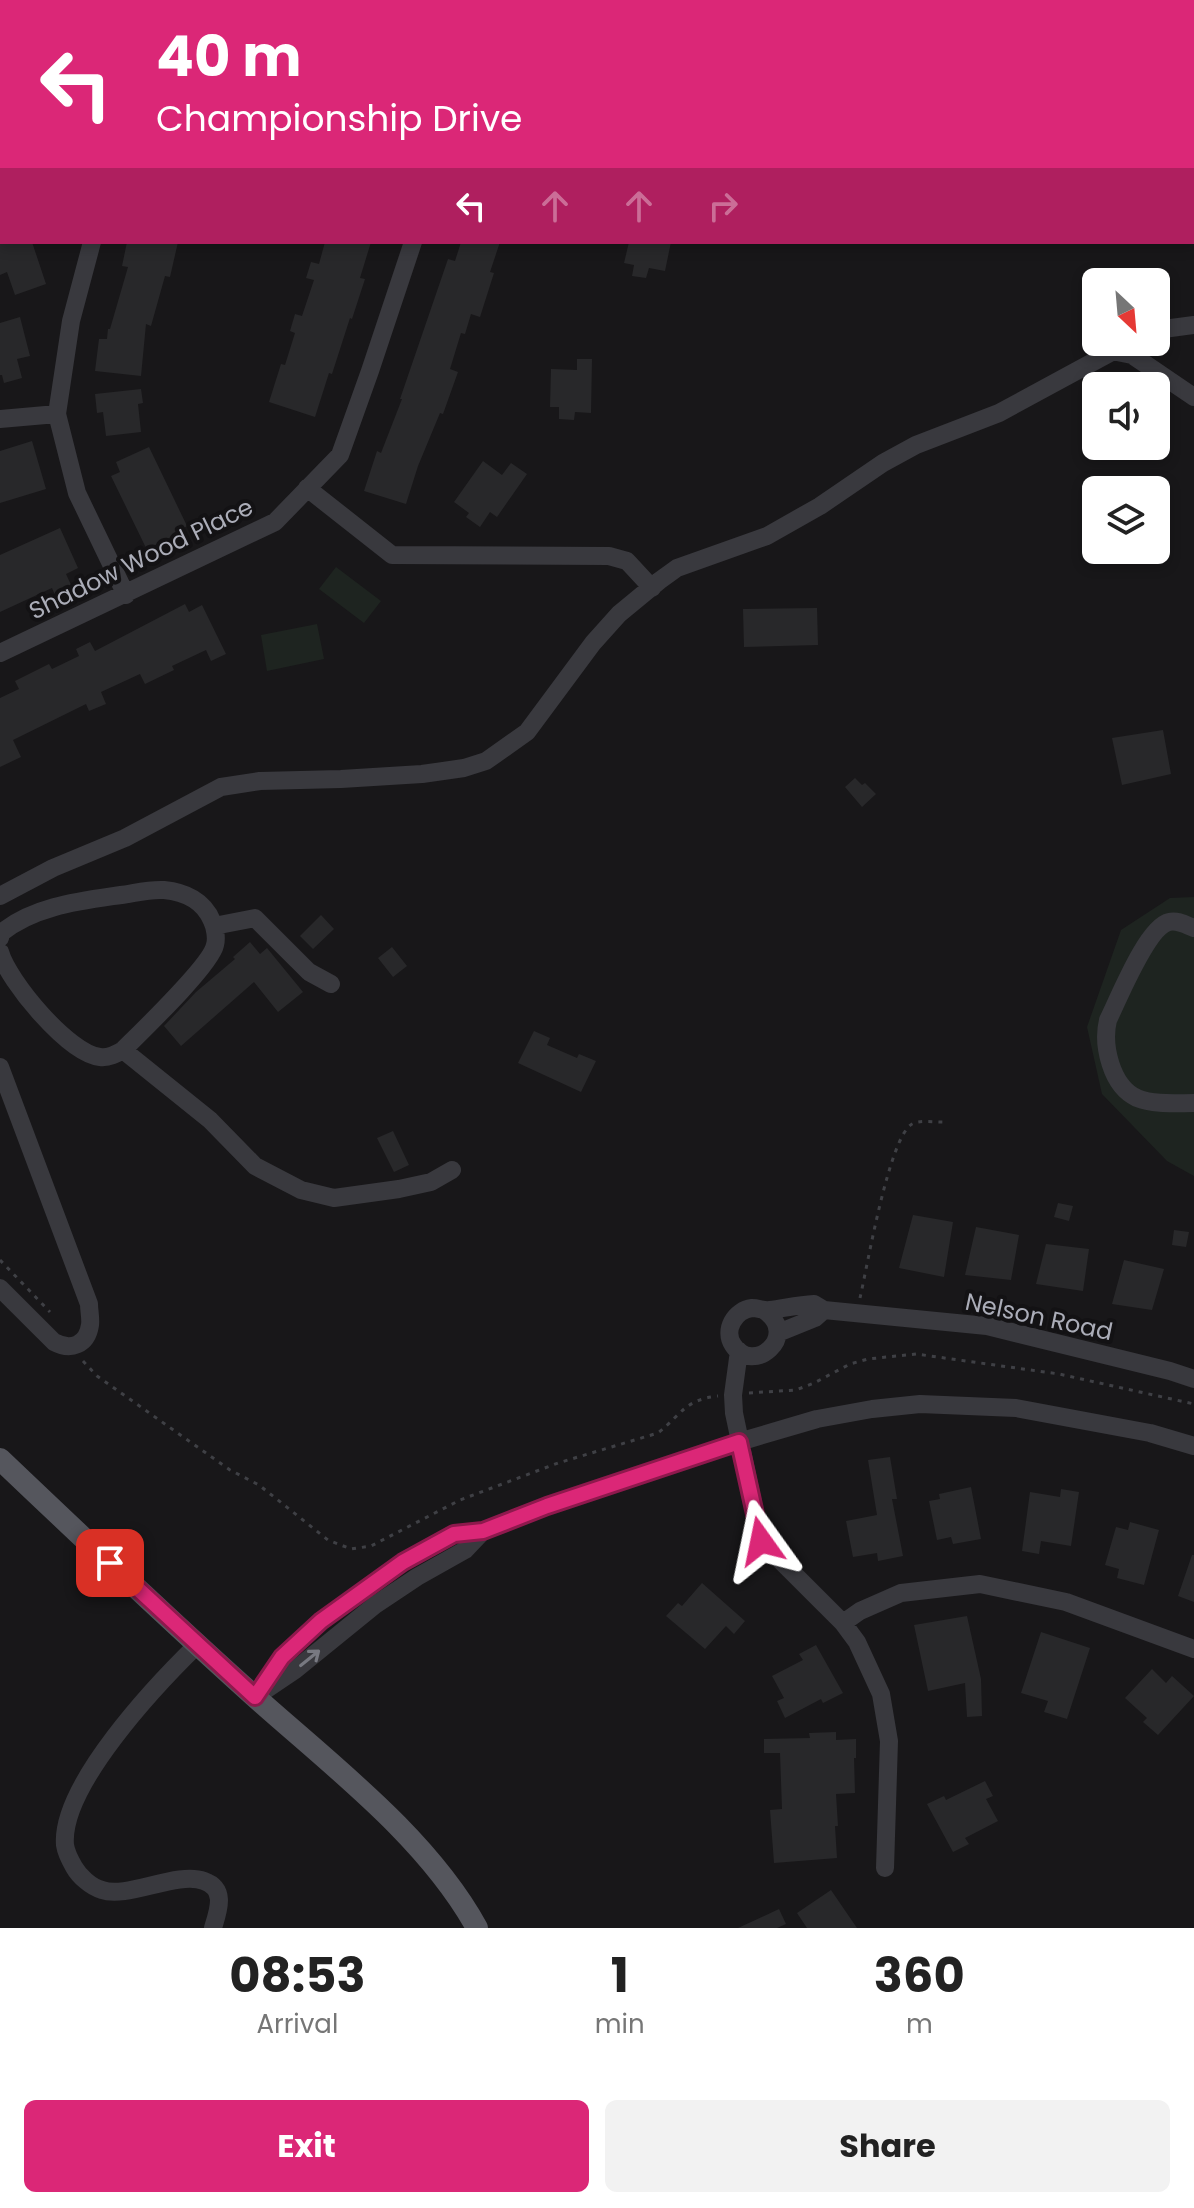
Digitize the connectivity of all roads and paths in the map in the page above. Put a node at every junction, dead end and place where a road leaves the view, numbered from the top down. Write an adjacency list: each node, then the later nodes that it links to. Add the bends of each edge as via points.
1 (91, 244): 8 (street, via 71,321)
2 (412, 244): 10 (street, Shadow Wood Place, via 340,455)
3 (1194, 325): 4 (street)
4 (1170, 328)
5 (1103, 356): 11 (street, via 999,413 916,445 780,529 677,568)
6 (1133, 356): 7 (street)
7 (1194, 397)
8 (57, 414): 9 (street); 12 (street, via 77,493)
9 (0, 419)
10 (307, 488): 11 (street, via 392,555 609,556 627,561); 12 (street, Shadow Wood Place, via 275,522)
11 (652, 588): 14 (street, via 593,643 527,732 486,761 422,774 221,787)
12 (126, 595): 13 (street, Shadow Wood Place)
13 (0, 653)
14 (0, 896)
15 (214, 926): 17 (street, via 207,909 194,899 162,890 77,901 14,922); 19 (street, via 255,918 309,972); 20 (street, via 215,945 206,964)
16 (1194, 928): 22 (street, via 1173,922 1156,930 1108,1020 1106,1043 1111,1064 1130,1093 1154,1102)
17 (0, 934)
18 (0, 952): 20 (street, via 33,1006 86,1053 110,1057)
19 (331, 984)
20 (123, 1050): 24 (street, via 210,1120 255,1166 301,1190 334,1198 431,1182)
21 (0, 1067): 26 (street, via 89,1304 86,1336 65,1348 54,1342)
22 (1194, 1103)
23 (943, 1122): 29 (path, via 914,1122 896,1149)
24 (452, 1170)
25 (0, 1260): 30 (path)
26 (0, 1288)
27 (824, 1310): 28 (street, Nelson Road, via 814,1304); 29 (street, Nelson Road); 31 (street)
28 (765, 1311): 31 (street); 32 (street, Nelson Road, via 750,1308 731,1323 730,1338)
29 (856, 1313): 34 (street, Nelson Road, via 987,1326)
30 (55, 1317)
31 (778, 1333): 32 (street, via 773,1347 760,1355)
32 (739, 1351): 38 (street, Nelson Road, via 733,1395)
33 (81, 1357): 36 (path, via 109,1385 259,1485 328,1540 351,1549 371,1546 460,1500 658,1433 684,1407)
34 (1194, 1379)
35 (749, 1393): 37 (path, via 796,1390 850,1364 916,1354 1059,1374)
36 (718, 1396)
37 (1194, 1404)
38 (739, 1442): 39 (street, via 817,1419 920,1404 1016,1408); 41 (street, Nelson Road, via 761,1541); 44 (street, via 483,1531 454,1534 403,1562 321,1621 282,1657)
39 (1194, 1446)
40 (0, 1459): 42 (main road)
41 (843, 1623): 43 (street, via 901,1593 980,1584 1066,1602); 45 (street, Nelson Road, via 881,1694 889,1741)
42 (197, 1645): 44 (main road); 46 (street, via 130,1716 78,1791 65,1845 76,1871 101,1890 204,1880 220,1900)
43 (1194, 1649)
44 (255, 1697): 47 (main road, via 368,1797 428,1859)
45 (885, 1868)
46 (213, 1928)
47 (477, 1928)

